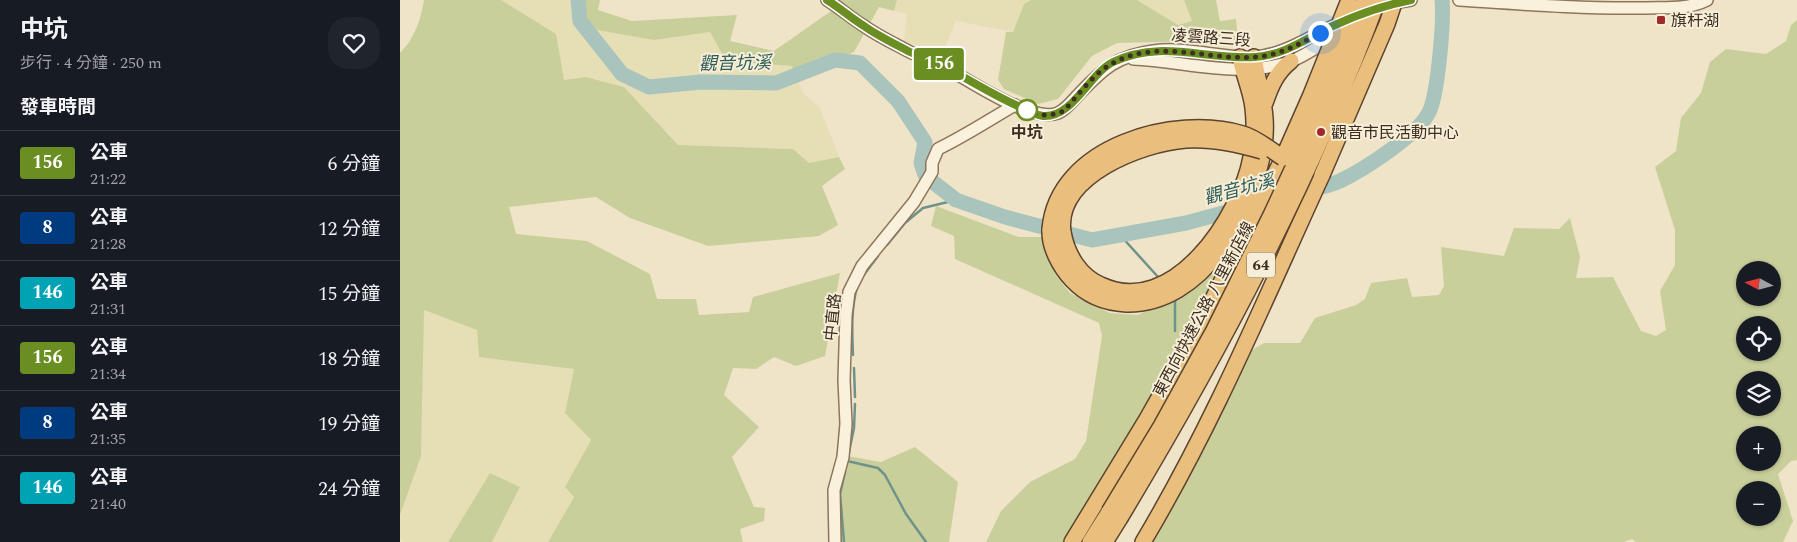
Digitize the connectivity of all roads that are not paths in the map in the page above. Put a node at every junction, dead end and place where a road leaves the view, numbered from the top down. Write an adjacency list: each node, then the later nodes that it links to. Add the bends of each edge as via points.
1 (827, 0): 11 (street, 凌雲路三段, via 881,36)
2 (1349, 0): 13 (highway, bridge)
3 (1364, 0): 16 (highway, 東西向快速公路 八里新店線 / 64, bridge, via 1324,101 1223,314)
4 (1395, 0): 14 (highway, bridge)
5 (1411, 0): 8 (street, 凌雲路三段)
6 (1459, 0): 7 (street, via 1614,9 1682,7)
7 (1707, 0)
8 (1378, 5): 9 (street, 凌雲路三段, via 1309,53); 10 (street, 凌雲路三段, via 1288,49); 16 (highway, 東西向快速公路 八里新店線 / 64, bridge, via 1336,107 1230,328 1170,435)
9 (1291, 61): 10 (street, 凌雲路三段); 12 (highway, via 1271,84)
10 (1248, 63): 11 (street, 凌雲路三段, via 1168,50 1140,53 1113,62 1064,111 1043,116); 12 (highway); 15 (highway, via 1254,129)
11 (1015, 105): 17 (street, 中直路, via 938,150 932,172 914,202 862,266 849,292 845,344 846,424 843,457 834,490)
12 (1265, 105): 15 (highway, via 1264,145)
13 (1282, 158): 14 (highway, bridge); 15 (highway, bridge, via 1244,134 1203,128 1163,130 1124,142 1085,165 1061,192 1051,220 1053,248 1068,275 1090,295 1120,304 1160,299 1191,281 1220,250 1244,211); 18 (highway, via 1200,325)
14 (1322, 175): 21 (highway, via 1210,421)
15 (1250, 180)
16 (1114, 515): 19 (highway, 東西向快速公路 八里新店線 / 64); 20 (highway, 東西向快速公路 八里新店線 / 64)
17 (835, 542)
18 (1072, 542)
19 (1090, 542)
20 (1105, 542)
21 (1143, 542)

